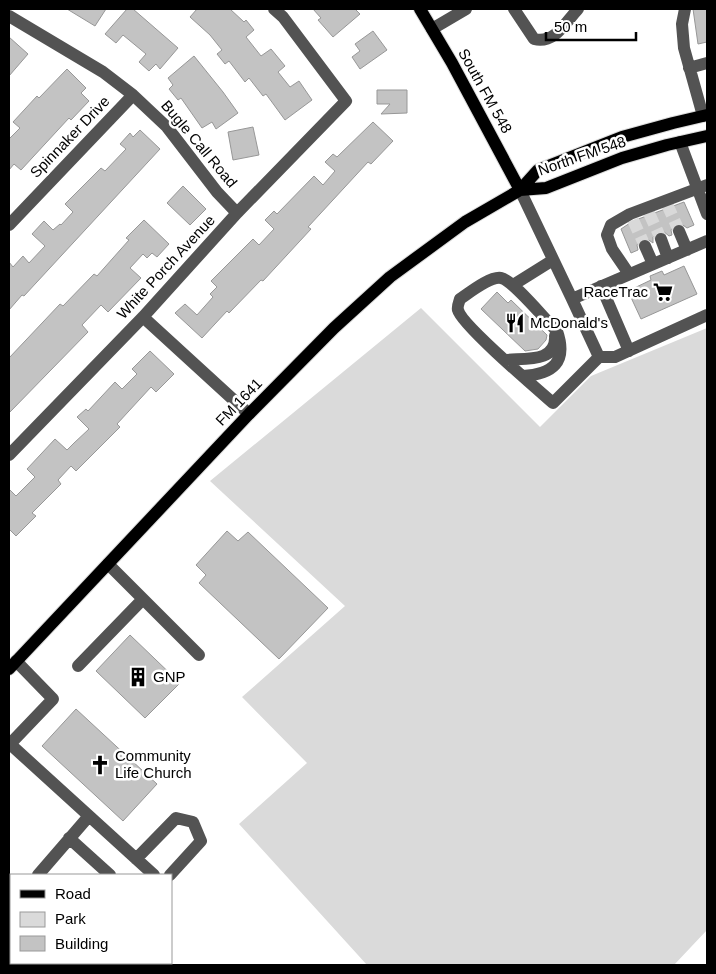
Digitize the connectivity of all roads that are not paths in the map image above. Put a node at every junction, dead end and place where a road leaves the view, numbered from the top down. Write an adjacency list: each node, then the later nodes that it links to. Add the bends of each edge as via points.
1 (274, 9): 17 (street, White Porch Avenue, via 346,101)
2 (420, 9): 8 (main road, South FM 548)
3 (466, 9): 8 (street)
4 (514, 9): 5 (street, via 534,39 542,41 552,38)
5 (578, 9)
6 (685, 9): 10 (street, via 682,24)
7 (9, 16): 11 (street, Bugle Call Road, via 102,72)
8 (432, 29): 16 (main road, South FM 548)
9 (707, 63): 10 (street)
10 (689, 68): 12 (street)
11 (133, 95): 17 (street, Bugle Call Road, via 166,127); 19 (street, Spinnaker Drive)
12 (705, 116): 16 (main road, North FM 548, via 648,129 598,146 538,170)
13 (707, 136): 14 (main road, North FM 548)
14 (680, 142): 15 (street); 16 (main road, North FM 548, via 622,158 546,188)
15 (702, 187): 18 (street); 28 (street, via 612,225 607,235 612,249)
16 (520, 190): 26 (street); 39 (main road, FM 1641 / FM 1641, via 465,222 390,277)
17 (237, 213): 33 (street, White Porch Avenue)
18 (707, 214)
19 (9, 224)
20 (679, 231): 24 (street)
21 (661, 239): 25 (street)
22 (707, 241): 24 (street)
23 (645, 246): 27 (street)
24 (687, 250): 25 (street)
25 (668, 258): 27 (street)
26 (553, 260): 29 (street); 31 (street)
27 (653, 264): 28 (street)
28 (629, 274): 30 (street)
29 (513, 285): 34 (street); 37 (street, via 502,278 491,279 460,299 457,309 462,319)
30 (601, 286): 31 (street); 35 (street)
31 (572, 299): 36 (street)
32 (707, 315): 35 (street)
33 (142, 317): 39 (street); 40 (street, White Porch Avenue)
34 (554, 328): 37 (street, via 555,341 549,354); 38 (street, via 560,340 558,360 547,372)
35 (629, 351): 36 (street, via 615,357)
36 (599, 357): 38 (street, via 553,403)
37 (505, 360): 38 (street)
38 (523, 376)
39 (249, 414): 41 (main road, FM 1641 / FM 1641)
40 (9, 455)
41 (108, 564): 42 (street); 44 (main road, FM 1641 / FM 1641)
42 (143, 599): 43 (street); 45 (street)
43 (199, 654)
44 (13, 665): 46 (street, via 53,698 10,744)
45 (78, 666)
46 (88, 816): 47 (street); 48 (street)
47 (69, 838): 49 (street); 50 (street)
48 (136, 859): 51 (street); 52 (street, via 176,818 193,822 201,841)
49 (39, 874)
50 (109, 874)
51 (153, 874)
52 (171, 874)

